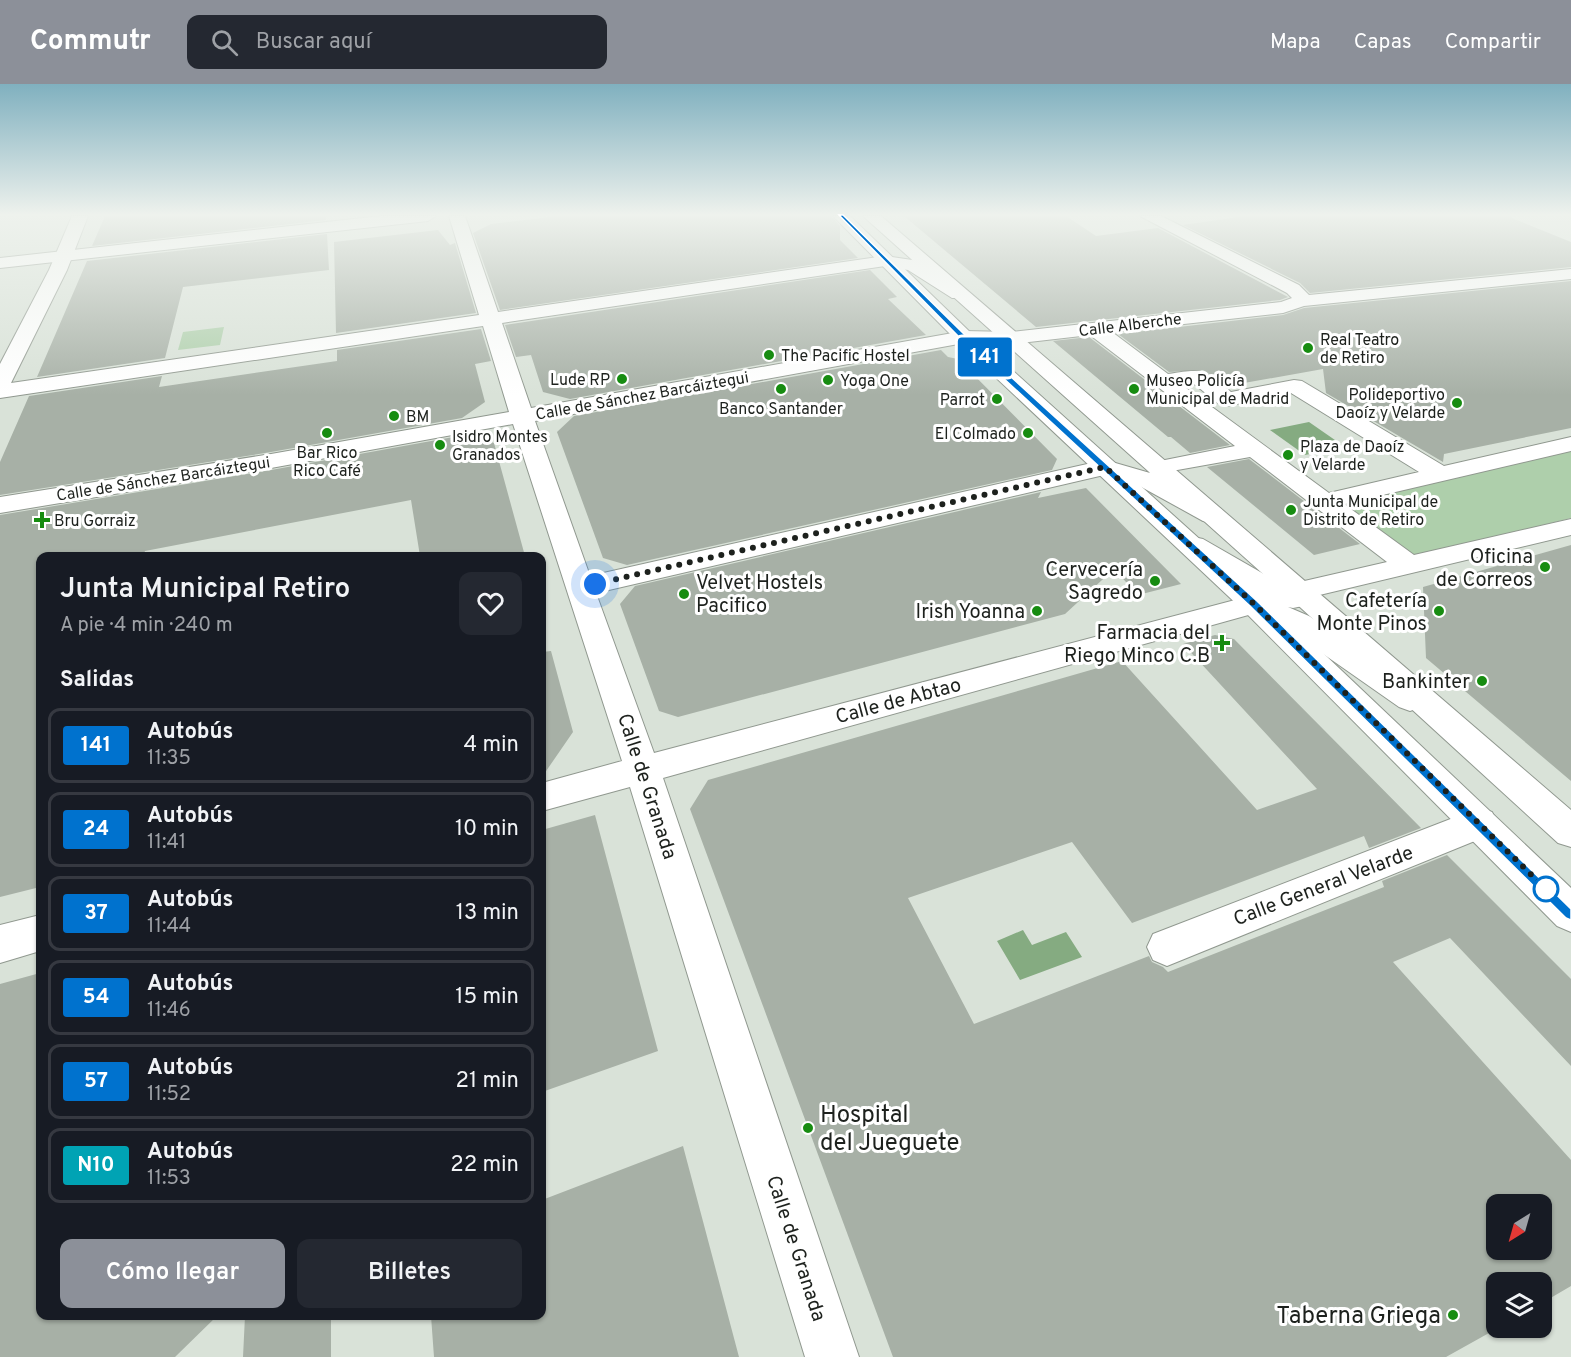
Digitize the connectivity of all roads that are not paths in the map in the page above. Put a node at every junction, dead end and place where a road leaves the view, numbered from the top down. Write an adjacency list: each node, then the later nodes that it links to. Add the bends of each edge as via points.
1 (53, 275): 16 (street)
2 (477, 275): 11 (street, Calle de Granada)
3 (787, 275): 11 (street)
4 (900, 275): 13 (street)
5 (930, 275): 9 (street)
6 (938, 275): 9 (street)
7 (1266, 275): 10 (street, via 1293,289)
8 (1557, 275): 10 (street, Calle Alberche)
9 (959, 294): 14 (street)
10 (1302, 301): 12 (street, Calle Alberche, via 1283,307)
11 (491, 319): 17 (street); 18 (street, Calle de Granada)
12 (1093, 328): 14 (street, Calle Alberche); 15 (street)
13 (964, 338): 14 (street, Calle Alberche); 18 (street, Calle de Sánchez Barcáiztegui); 21 (street)
14 (1011, 338): 22 (street)
15 (1163, 381): 20 (street); 23 (street, via 1197,376 1227,399 1294,387)
16 (0, 384)
17 (0, 391)
18 (522, 416): 25 (street, Calle de Sánchez Barcáiztegui); 30 (street, Calle de Granada)
19 (1571, 444): 23 (street)
20 (1256, 449): 22 (street); 24 (street)
21 (1105, 467): 26 (street, via 1144,479); 28 (street); 30 (street)
22 (1159, 468): 26 (street)
23 (1440, 474): 24 (street)
24 (1325, 501): 29 (street)
25 (0, 505)
26 (1212, 515): 31 (street)
27 (1571, 527): 29 (street)
28 (1184, 540): 31 (street, via 1276,594); 32 (street)
29 (1410, 566): 31 (street)
30 (581, 587): 34 (street, Calle de Granada)
31 (1309, 599): 33 (street)
32 (1254, 604): 33 (street, via 1299,623); 34 (street, Calle de Abtao); 36 (street)
33 (1459, 733): 37 (street)
34 (643, 770): 35 (street, Calle de Abtao); 42 (street, Calle de Granada)
35 (546, 796)
36 (1479, 823): 38 (street); 41 (street, Calle General Velarde)
37 (1571, 832)
38 (1571, 914)
39 (36, 934): 40 (street)
40 (0, 944)
41 (1167, 947)
42 (832, 1357)

